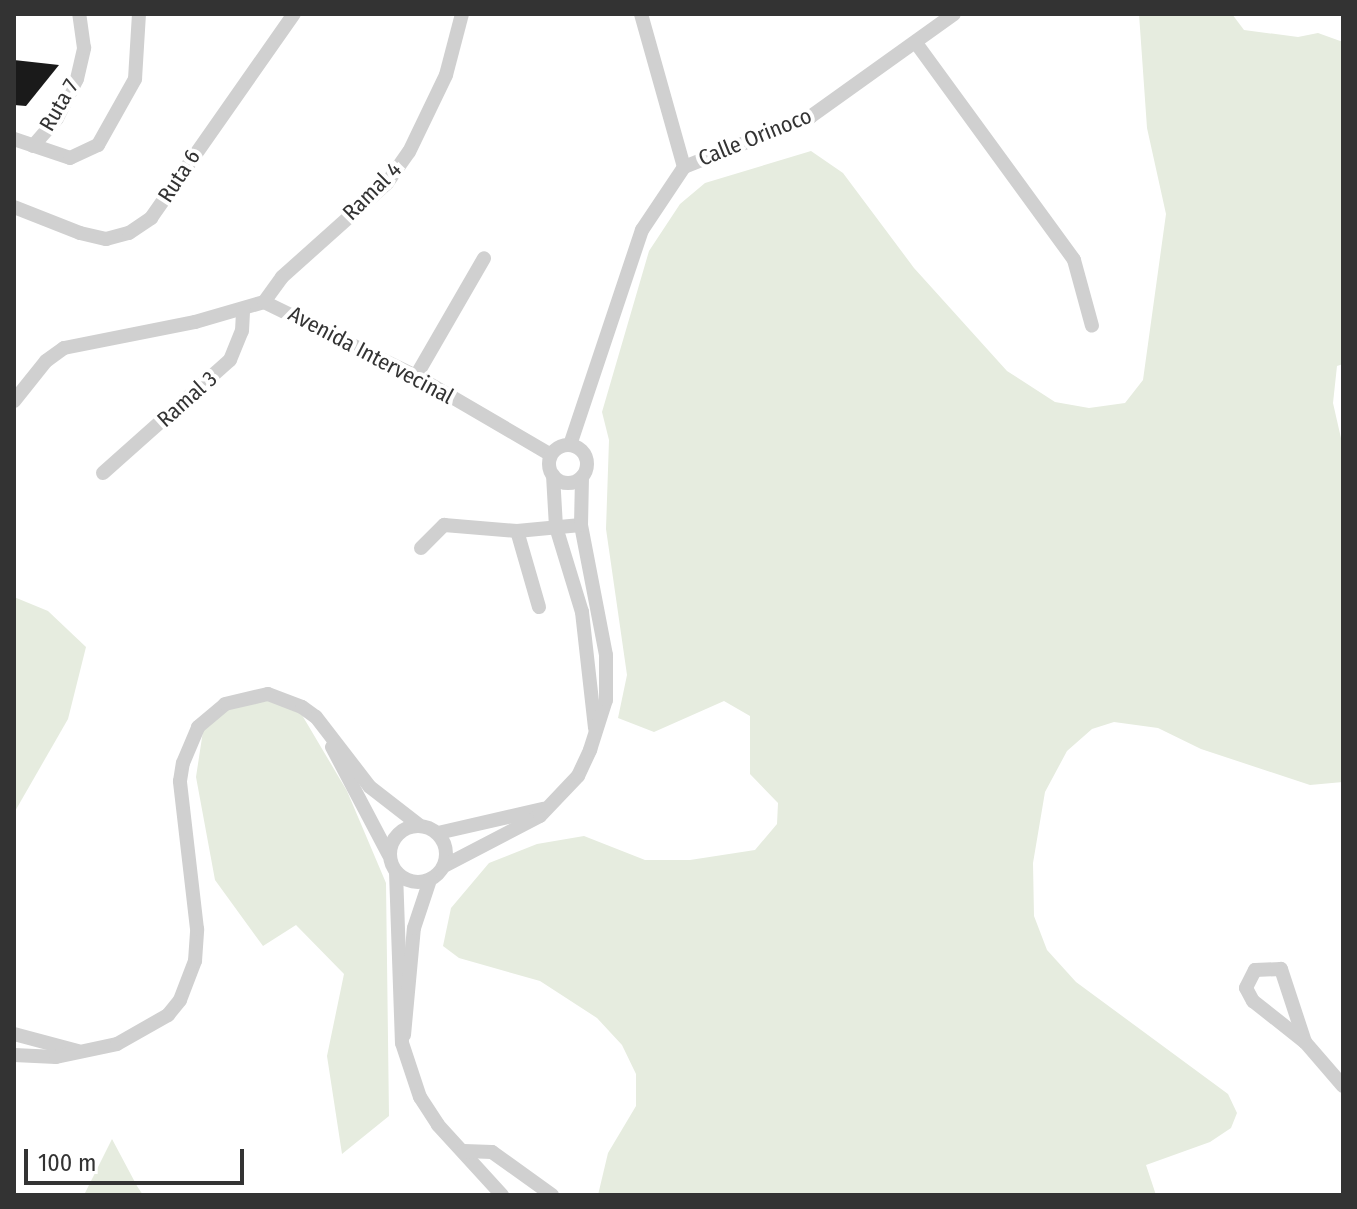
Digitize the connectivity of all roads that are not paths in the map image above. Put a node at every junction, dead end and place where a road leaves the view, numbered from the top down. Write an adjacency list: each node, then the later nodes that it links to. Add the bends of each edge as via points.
1 (79, 14): 9 (street, Ruta 7, via 84,48 77,79 57,118)
2 (139, 14): 9 (street, via 135,79 98,145 70,158)
3 (294, 14): 11 (street, Ruta 6, via 151,218 129,233 106,239)
4 (462, 14): 13 (street, Ramal 4, via 446,75 409,152 387,183 282,277)
5 (641, 14): 10 (street)
6 (954, 14): 7 (street, Calle Orinoco)
7 (916, 43): 10 (street, Calle Orinoco, via 810,117); 15 (street, via 1074,260)
8 (14, 139): 9 (street)
9 (33, 146)
10 (684, 167): 18 (street, Calle Orinoco, via 642,230)
11 (14, 207)
12 (484, 258): 16 (street)
13 (264, 302): 14 (street, Avenida Intervecinal); 16 (street, Avenida Intervecinal)
14 (243, 309): 17 (street, Avenida Intervecinal, via 64,348 46,361); 20 (street, Ramal 3, via 242,331 230,360)
15 (1092, 326)
16 (416, 376): 19 (street, Avenida Intervecinal)
17 (14, 401)
18 (570, 445): 19 (street); 22 (street, via 585,455)
19 (551, 455): 21 (street)
20 (103, 473)
21 (553, 475): 22 (street, via 567,483); 24 (street)
22 (582, 477): 23 (street)
23 (581, 525): 24 (street); 28 (street)
24 (556, 527): 25 (street); 29 (street, via 582,612)
25 (517, 531): 26 (street, via 444,525); 27 (street)
26 (421, 548)
27 (539, 607)
28 (606, 655): 29 (street, via 596,662); 30 (street, via 606,700)
29 (585, 656): 30 (street)
30 (595, 728): 32 (street, via 578,776)
31 (327, 732): 33 (street, via 370,787); 35 (street); 42 (street, via 302,707 268,694 225,704 198,727 180,781 197,929 191,973 175,1007 153,1026 117,1044)
32 (548, 808): 34 (street); 36 (street, via 527,826)
33 (419, 825): 34 (street); 35 (street, via 401,831)
34 (438, 833): 36 (street, via 446,847)
35 (389, 855): 37 (street)
36 (444, 866): 38 (street)
37 (396, 872): 38 (street, via 411,882); 41 (street)
38 (430, 880): 41 (street, via 414,928 409,1016)
39 (14, 1034): 42 (street)
40 (1305, 1042): 40 (street, via 1281,969 1255,970 1246,988 1253,1001); 44 (street)
41 (402, 1043): 45 (street, via 420,1097)
42 (79, 1051): 43 (street, via 56,1057)
43 (14, 1055)
44 (1343, 1086)
45 (464, 1151): 46 (street); 47 (street, via 492,1152)
46 (502, 1195)
47 (552, 1195)

